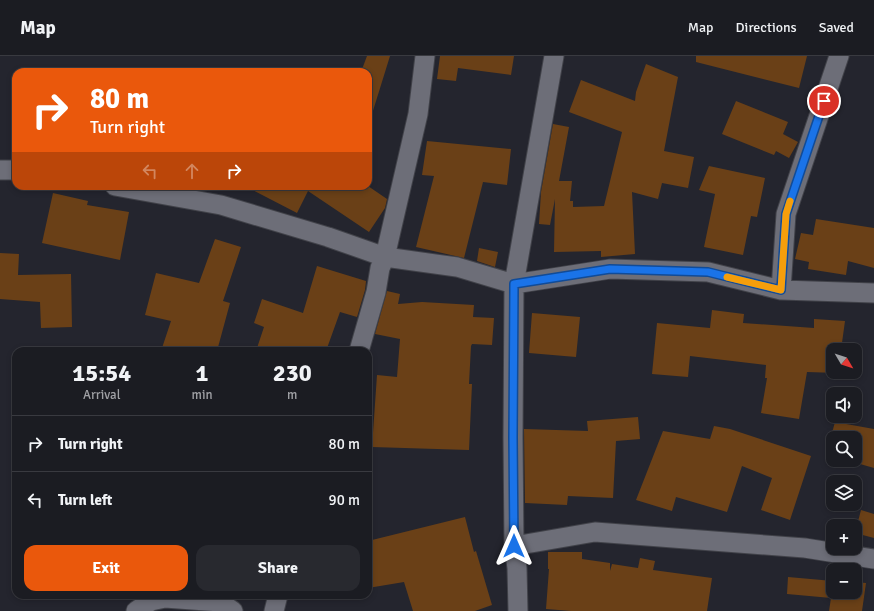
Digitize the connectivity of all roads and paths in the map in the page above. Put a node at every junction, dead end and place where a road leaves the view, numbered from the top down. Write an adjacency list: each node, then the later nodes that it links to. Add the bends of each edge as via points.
1 (425, 56): 7 (street, via 418,114)
2 (554, 56): 8 (street)
3 (839, 56): 9 (street, via 786,214)
4 (0, 170): 5 (street)
5 (12, 170)
6 (137, 190): 7 (street, via 221,205)
7 (385, 257): 8 (street, via 457,267); 11 (street)
8 (514, 284): 9 (street, via 610,269 708,272); 12 (street)
9 (781, 290): 10 (street)
10 (874, 293)
11 (360, 347)
12 (514, 546): 13 (street, via 595,532 805,548); 20 (street)
13 (874, 559)
14 (160, 599): 17 (street, via 150,601)
15 (179, 599): 18 (street, via 220,602)
16 (277, 599): 19 (street)
17 (136, 611)
18 (233, 611)
19 (274, 611)
20 (518, 611)

